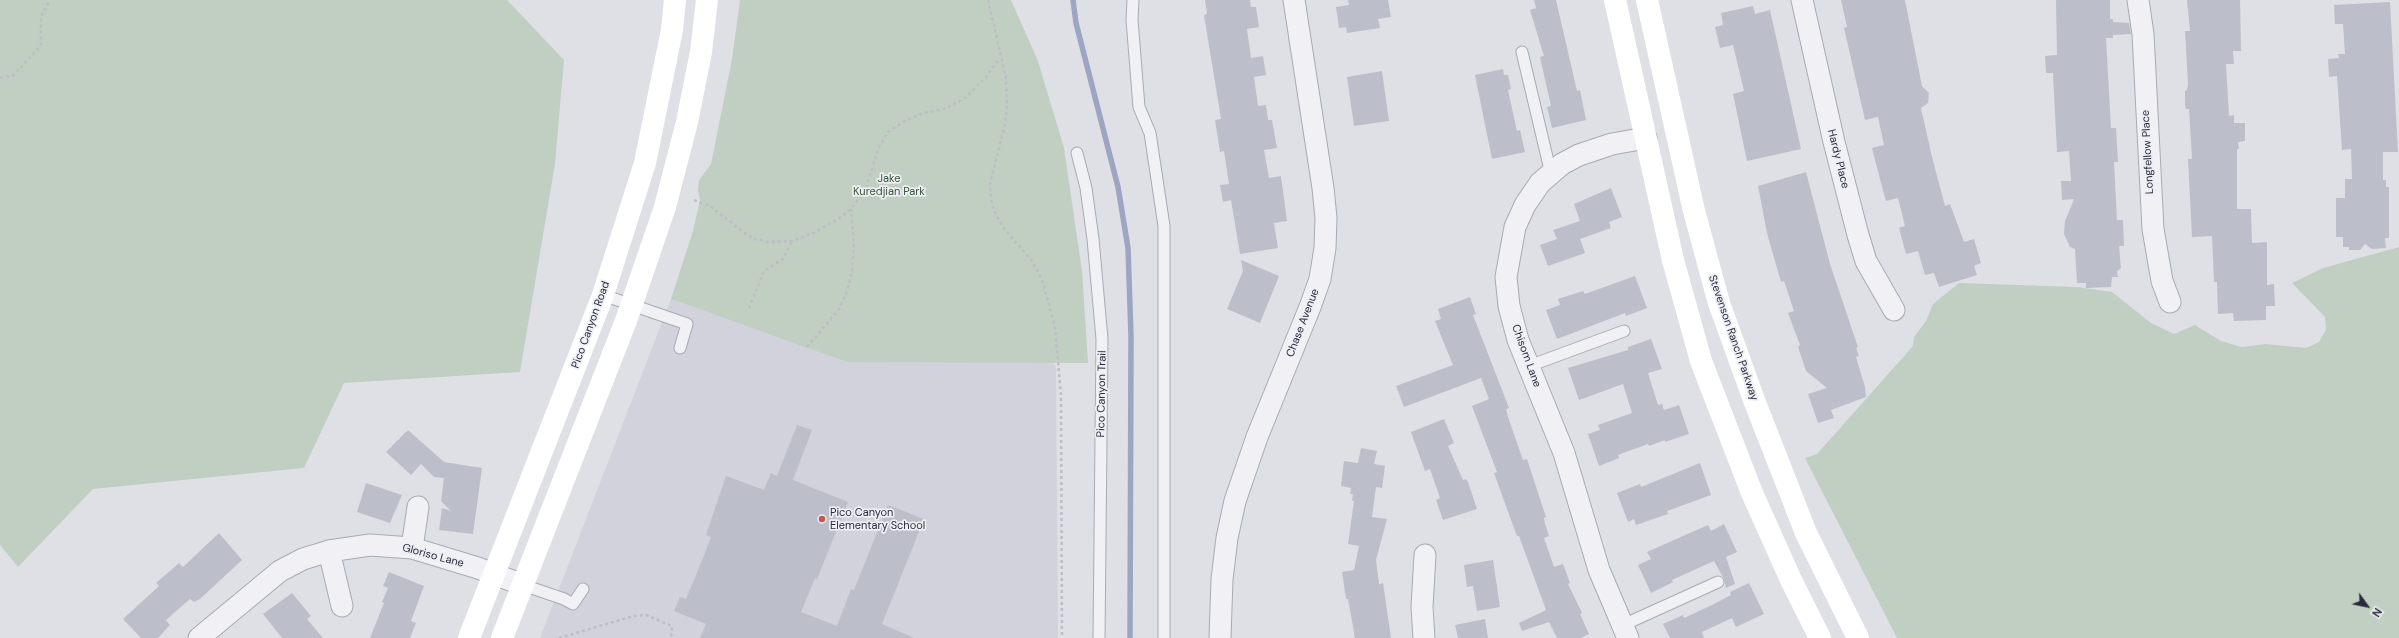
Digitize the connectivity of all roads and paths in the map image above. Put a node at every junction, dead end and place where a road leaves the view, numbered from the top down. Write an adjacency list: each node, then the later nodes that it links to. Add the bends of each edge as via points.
1 (50, 0): 13 (path, via 41,16 41,45 14,75)
2 (675, 0): 20 (main road, Pico Canyon Road, via 672,30 645,163)
3 (708, 0): 22 (main road, via 701,52 671,189)
4 (988, 0): 12 (path)
5 (1133, 0): 46 (lane, via 1132,20 1139,107 1150,132 1164,226)
6 (1294, 0): 47 (street, Chase Avenue, via 1323,188 1325,248 1320,279 1310,308 1257,437 1235,501 1222,579)
7 (1615, 0): 14 (main road)
8 (1647, 0): 50 (main road, Stevenson Ranch Parkway, via 1693,204 1719,303 1806,533)
9 (1802, 0): 24 (street, Hardy Place, via 1858,235 1872,272)
10 (2138, 0): 21 (street, Longfellow Place, via 2143,34 2153,229 2162,281)
11 (1522, 52): 16 (lane)
12 (1001, 57): 18 (path, via 966,97 947,108 920,114 888,132 879,147 865,190); 44 (path, via 1006,78 1007,106 1004,129 990,182 991,198 994,211 1003,227 1032,261 1042,280 1052,314 1059,367)
13 (0, 78)
14 (1646, 138): 16 (street, Chisom Lane, via 1612,144 1579,155 1562,164); 49 (main road, via 1673,260 1700,361 1752,493)
15 (1077, 152): 45 (lane, Pico Canyon Trail, via 1086,188 1093,239 1102,339)
16 (1551, 174): 28 (street, Chisom Lane, via 1540,183 1524,205 1515,227 1508,259 1506,277 1509,306)
17 (694, 200): 19 (path, via 710,206 755,238 769,242)
18 (851, 209): 19 (path, via 816,232); 26 (path, via 853,256 848,289 833,317)
19 (792, 242): 23 (path, via 784,259 764,271)
20 (603, 295): 22 (lane); 33 (main road, Pico Canyon Road)
21 (2170, 302)
22 (632, 304): 27 (lane, via 687,324); 35 (main road)
23 (749, 308)
24 (1894, 310)
25 (1624, 331): 28 (lane)
26 (808, 347)
27 (680, 348)
28 (1528, 366): 38 (street, Chisom Lane, via 1564,452 1599,570)
29 (418, 507): 30 (street)
30 (412, 548): 31 (street, Gloriso Lane, via 370,546); 33 (street, Gloriso Lane, via 478,568)
31 (329, 551): 37 (street); 39 (street, Gloriso Lane, via 303,559 280,571)
32 (1425, 555): 48 (street, via 1422,607)
33 (495, 576): 35 (street, Gloriso Lane); 40 (main road, Pico Canyon Road)
34 (1718, 582): 38 (lane)
35 (523, 585): 36 (lane, via 573,604); 41 (main road)
36 (583, 589)
37 (342, 606)
38 (1625, 632)
39 (199, 638)
40 (469, 638)
41 (502, 638)
42 (559, 638): 43 (path, via 633,616 646,615 672,626)
43 (671, 638)
44 (1062, 638)
45 (1099, 638)
46 (1164, 638)
47 (1220, 638)
48 (1424, 638)
49 (1820, 638)
50 (1858, 638)

